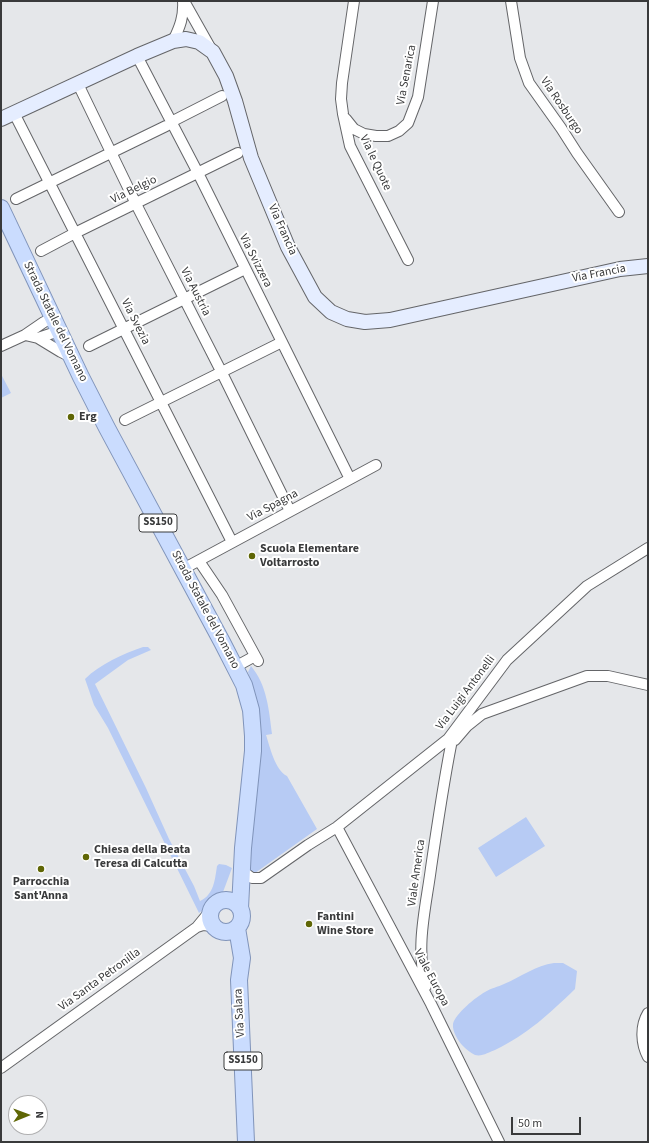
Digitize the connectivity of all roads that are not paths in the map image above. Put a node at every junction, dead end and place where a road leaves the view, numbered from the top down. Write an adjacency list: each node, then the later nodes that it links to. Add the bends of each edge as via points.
1 (184, 1): 5 (street); 6 (street)
2 (354, 1): 11 (street, Via le Quote, via 342,82)
3 (433, 1): 11 (street, Via Senarica, via 418,97 408,123 388,136 376,136 354,129)
4 (511, 1): 21 (street, Via Rosburgo, via 520,58 529,83)
5 (194, 18): 6 (street, via 191,35); 7 (street)
6 (180, 40): 7 (main road, Via Francia, via 199,42); 8 (main road)
7 (213, 52): 25 (main road, Via Francia, via 226,76 251,158 288,247 315,297 330,312 347,319 365,322 390,320 620,268)
8 (136, 56): 9 (main road); 13 (street, Via Svizzera)
9 (78, 84): 12 (main road); 14 (street, Via Austria)
10 (222, 96): 13 (street)
11 (343, 114): 24 (street, Via le Quote, via 350,146)
12 (5, 118): 17 (street, Via Svezia)
13 (168, 124): 14 (street); 16 (street, Via Svizzera)
14 (111, 153): 17 (street); 19 (street, Via Austria)
15 (238, 153): 16 (street, Via Belgio)
16 (198, 173): 19 (street, Via Belgio); 26 (street, Via Svizzera)
17 (50, 182): 18 (street); 22 (street, Via Svezia)
18 (16, 199)
19 (136, 204): 22 (street, Via Belgio); 27 (street, Via Austria)
20 (1, 208): 28 (main road, Strada Statale del Vomano / SS150)
21 (620, 212)
22 (75, 233): 23 (street, Via Belgio); 29 (street, Via Svezia)
23 (41, 251)
24 (408, 260)
25 (648, 266)
26 (245, 269): 27 (street); 32 (street, Via Svizzera)
27 (184, 299): 29 (street); 36 (street, Via Austria)
28 (56, 325): 30 (street, via 44,322); 31 (street); 35 (main road, Strada Statale del Vomano / SS150)
29 (124, 328): 34 (street); 37 (street, Via Svezia)
30 (25, 335): 31 (street); 33 (street)
31 (38, 338): 35 (street)
32 (282, 342): 36 (street); 40 (street, Via Svizzera)
33 (1, 346)
34 (89, 346)
35 (71, 357): 45 (main road, Strada Statale del Vomano / SS150)
36 (222, 373): 37 (street); 41 (street, Via Austria)
37 (161, 403): 38 (street); 42 (street, Via Svezia)
38 (125, 420)
39 (376, 465): 40 (street, Via Spagna)
40 (350, 479): 41 (street, Via Spagna)
41 (290, 511): 42 (street, Via Spagna)
42 (232, 542): 44 (street, Via Spagna)
43 (648, 548): 48 (street, Via Luigi Antonelli, via 587,586 507,660)
44 (198, 561): 45 (street, Via Spagna); 46 (street, via 222,595 257,659)
45 (183, 569): 46 (main road, Strada Statale del Vomano / SS150)
46 (235, 667): 50 (main road, Strada Statale del Vomano / SS150, via 251,710 253,736)
47 (648, 685): 48 (street, Viale America, via 608,676 587,676 482,714)
48 (450, 742): 49 (street, Via Luigi Antonelli); 54 (street, Viale America, via 421,940 422,972)
49 (337, 827): 50 (street, Via Luigi Antonelli, via 308,844 261,878); 54 (street, Viale Europa)
50 (241, 875): 51 (main road, Strada Statale del Vomano / SS150); 52 (main road, Strada Statale del Vomano / SS150)
51 (226, 900): 52 (main road, via 232,901); 53 (main road, via 217,902 211,910 210,916)
52 (240, 908): 53 (main road, via 242,918)
53 (217, 928): 57 (street, Via Santa Petronilla); 58 (main road, Via Salara / SS150, via 242,958 239,980)
54 (431, 1004): 59 (street, Viale Europa)
55 (648, 1013): 56 (street, via 642,1033)
56 (648, 1057)
57 (1, 1068)
58 (246, 1142)
59 (500, 1142)

